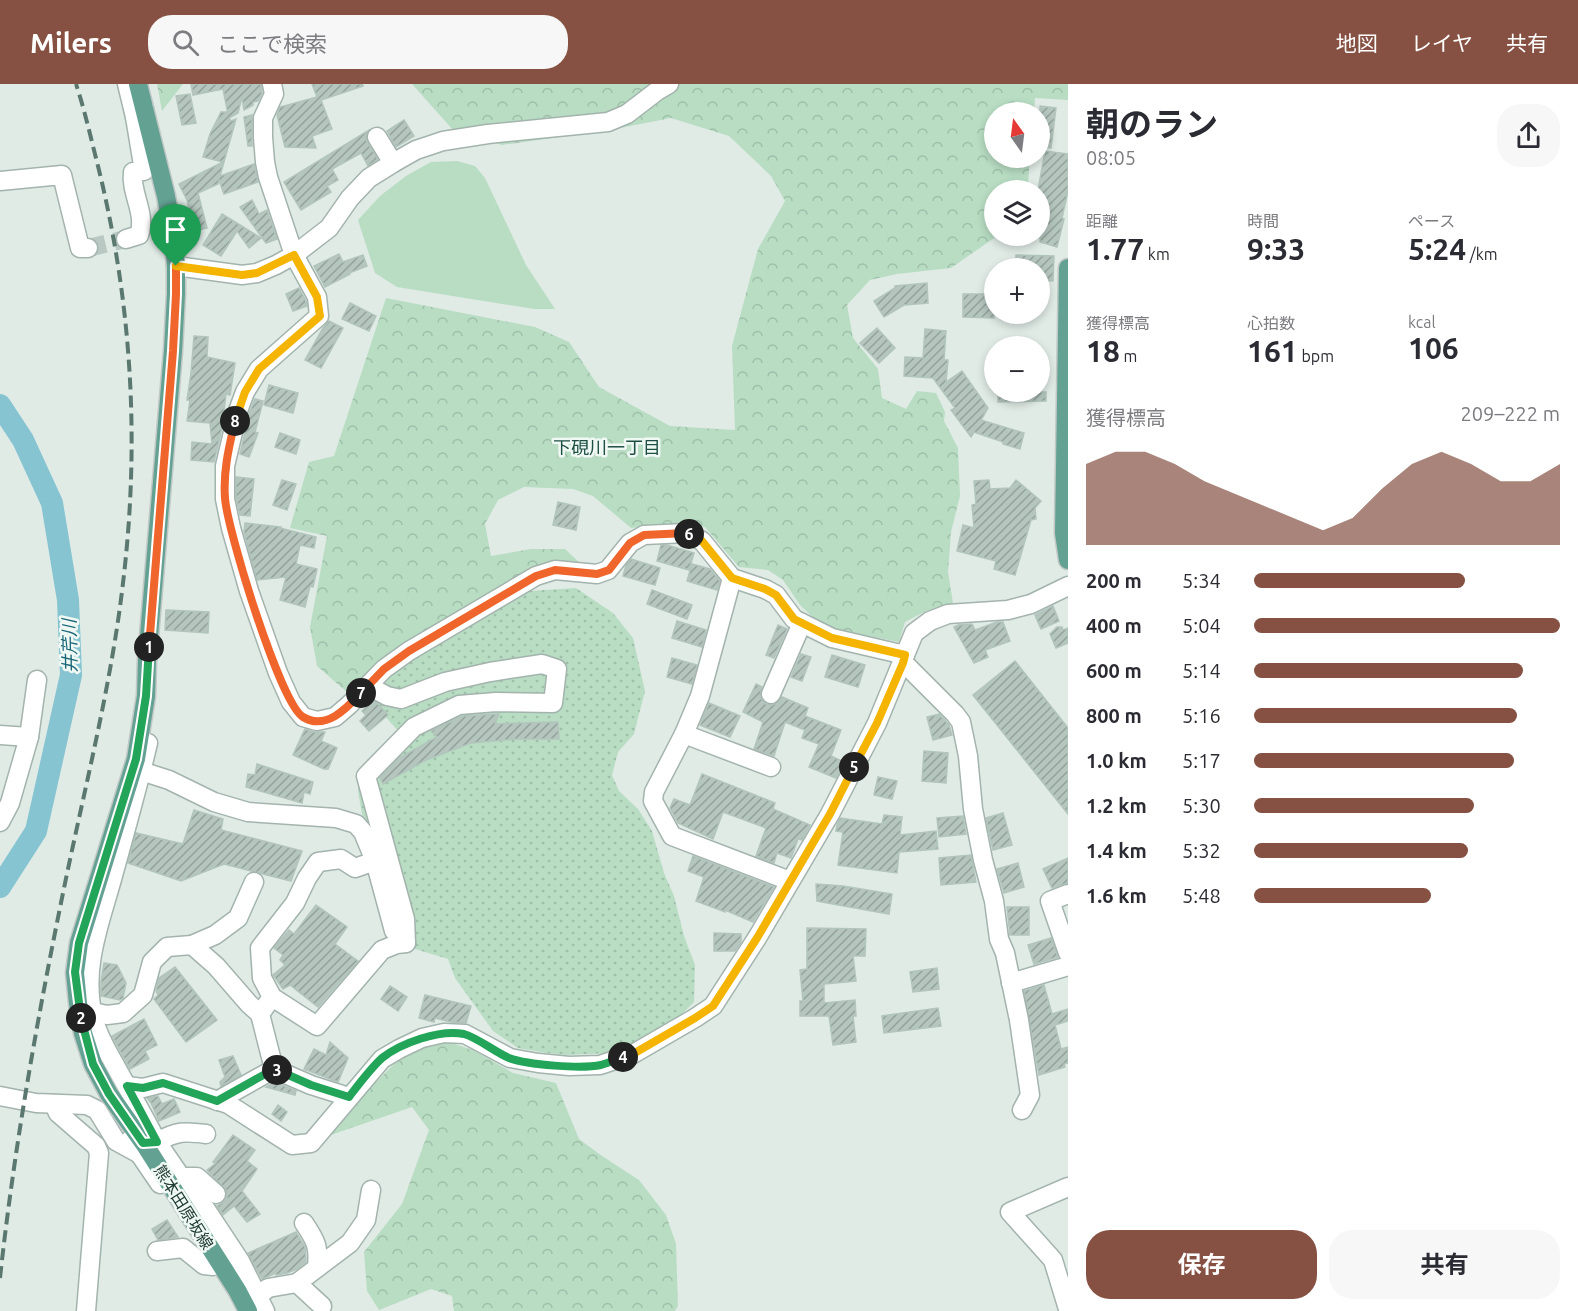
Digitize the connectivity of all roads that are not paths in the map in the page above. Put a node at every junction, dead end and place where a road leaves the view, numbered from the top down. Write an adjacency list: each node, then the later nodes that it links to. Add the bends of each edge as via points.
1 (127, 84): 5 (street)
2 (138, 84): 5 (main road, 熊本田原坂線)
3 (272, 84): 11 (street, via 274,94 263,118 265,162)
4 (669, 84): 7 (street, via 627,114 608,122 443,141)
5 (139, 112): 9 (street, via 144,171 133,172 132,181 142,227 139,234); 12 (main road, 熊本田原坂線, via 166,196)
6 (377, 137): 7 (street)
7 (393, 163): 11 (street, via 369,178 329,228)
8 (0, 181): 10 (street, via 62,175 80,248)
9 (126, 239)
10 (88, 248)
11 (294, 255): 12 (street, via 257,273 242,275); 22 (street, via 317,297 320,316 259,369 245,392 225,466 225,499 249,591 291,702 303,717 317,721 335,717)
12 (176, 266): 51 (main road, 熊本田原坂線, via 173,351 144,706 136,759 79,943 75,972 82,1025 93,1064)
13 (1068, 268): 14 (main road)
14 (1067, 335): 15 (main road)
15 (1066, 495): 16 (main road, via 1064,533)
16 (1068, 560)
17 (732, 578): 19 (street, via 776,595 794,619); 22 (street, via 702,541 686,533 644,535 630,543 609,570 597,574 555,570 536,576 409,651); 24 (street, via 700,696)
18 (1068, 586): 20 (street, via 1008,610 948,614 930,621 915,633)
19 (802, 623): 20 (street, via 832,638); 23 (street)
20 (904, 659): 32 (street, via 877,723); 39 (street, via 961,722 973,809)
21 (37, 680): 26 (street)
22 (369, 686): 35 (street, via 401,699 445,682 490,672 542,664 557,669 552,703 459,705 414,727 366,776 405,919)
23 (771, 694)
24 (684, 734): 28 (street); 32 (street, via 654,792 653,801 672,836)
25 (0, 735): 26 (street)
26 (29, 737): 30 (street, via 10,803)
27 (148, 743): 29 (street)
28 (771, 767)
29 (141, 771): 31 (street, via 248,812 336,818 356,824); 41 (street, via 93,944)
30 (0, 822)
31 (375, 861): 35 (street, via 394,931); 40 (street, via 355,868 341,859 318,862 295,903 260,948 262,978)
32 (790, 881): 46 (street, via 713,1006 633,1054 600,1065 538,1064 510,1058 465,1034 444,1033 422,1038 382,1059)
33 (254, 882): 36 (street, via 238,918)
34 (1068, 894): 37 (street, via 1050,901)
35 (406, 943): 40 (street, via 382,950 317,1026)
36 (192, 945): 41 (street, via 167,947 153,962 143,995 123,1013); 42 (street)
37 (1068, 953)
38 (1068, 966): 39 (street)
39 (1011, 983): 49 (street, via 1030,1095)
40 (272, 997): 42 (street)
41 (93, 1012): 44 (street, via 105,1046)
42 (260, 1014): 43 (street)
43 (274, 1069): 46 (street); 47 (street)
44 (127, 1086): 47 (street, via 143,1088 163,1083); 51 (street)
45 (0, 1096): 48 (street)
46 (349, 1097): 47 (street, via 311,1143 291,1145 228,1104)
47 (217, 1101)
48 (54, 1104): 51 (street, via 87,1105 97,1110 116,1141); 64 (street, via 58,1113 99,1153)
49 (1022, 1110)
50 (206, 1134): 51 (street, via 185,1131)
51 (144, 1144): 52 (street); 58 (street); 61 (main road, 熊本田原坂線, via 237,1290)
52 (182, 1177): 55 (street, via 197,1177); 61 (street, via 240,1261)
53 (1068, 1187): 63 (street, via 1010,1212 1053,1260)
54 (371, 1190): 59 (street, via 366,1220 350,1243)
55 (216, 1194)
56 (304, 1222): 59 (street, via 315,1239)
57 (157, 1251): 58 (street, via 183,1248 204,1265)
58 (213, 1266): 65 (street)
59 (317, 1269): 60 (street)
60 (297, 1283): 61 (street, via 268,1288); 62 (street)
61 (256, 1306)
62 (322, 1306)
63 (1068, 1309)
64 (86, 1311)
65 (240, 1311)

